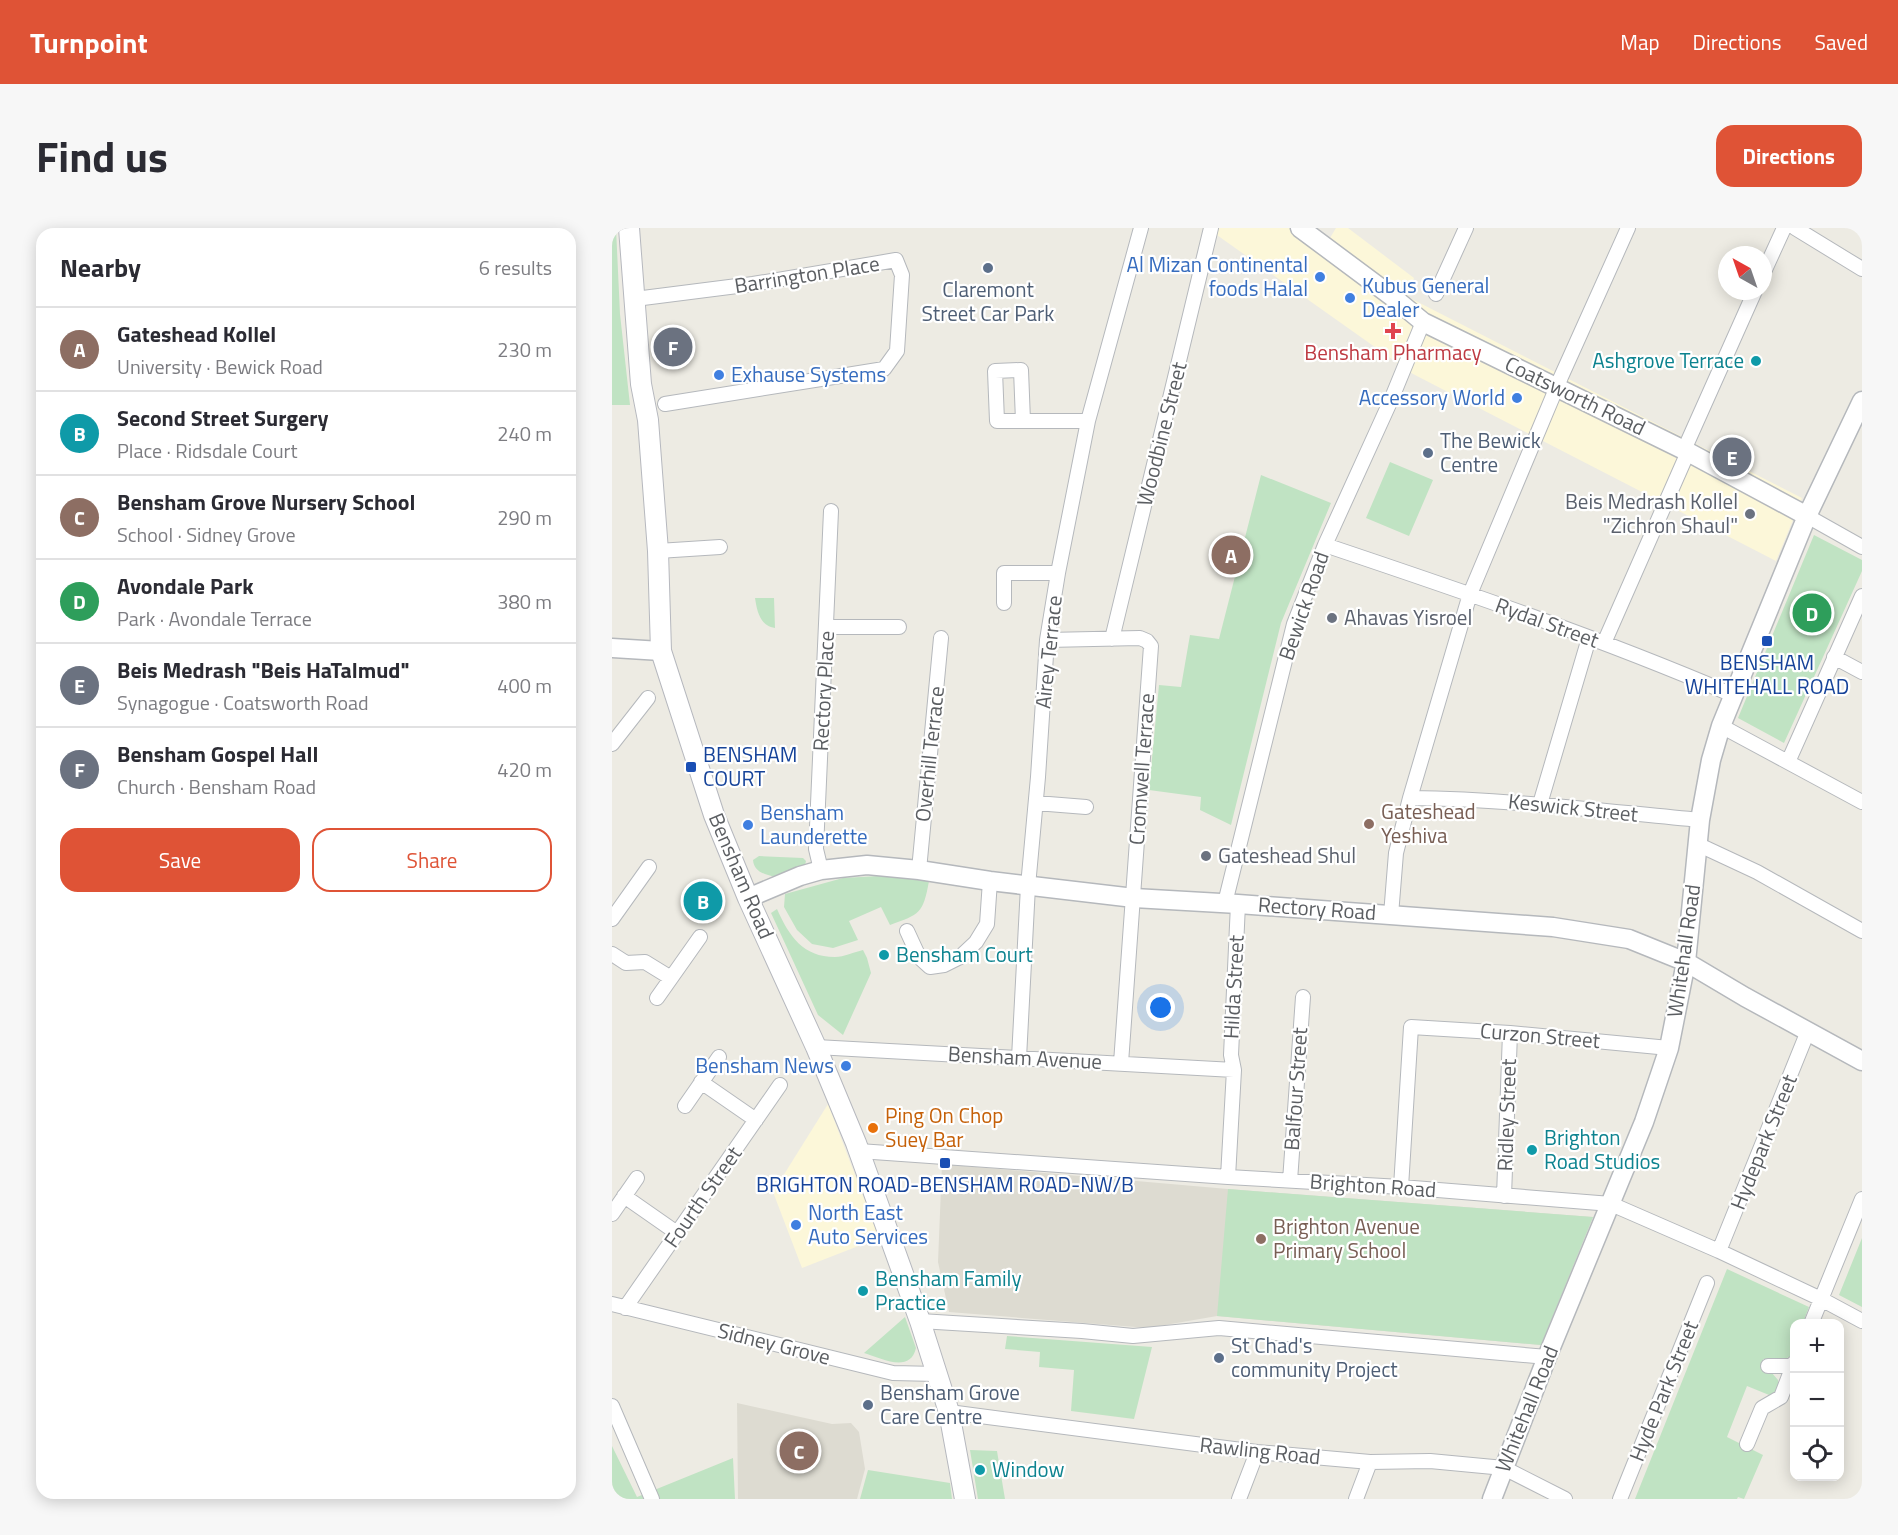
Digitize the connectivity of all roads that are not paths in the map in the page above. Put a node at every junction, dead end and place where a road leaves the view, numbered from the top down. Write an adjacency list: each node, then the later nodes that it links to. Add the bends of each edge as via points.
1 (629, 228): 13 (main road, Bensham Road)
2 (1141, 228): 20 (street, Airey Terrace)
3 (1211, 228): 36 (street, Woodbine Street)
4 (1300, 228): 15 (street, Coatsworth Road)
5 (1466, 228): 12 (street)
6 (1628, 228): 16 (street)
7 (1784, 228): 10 (street)
8 (1795, 228): 9 (street)
9 (1816, 234): 11 (street)
10 (1772, 254)
11 (1862, 269)
12 (1436, 294)
13 (635, 299): 18 (street, Barrington Place, via 896,260 902,275 897,351 884,369); 27 (main road, Bensham Road)
14 (1751, 300): 21 (street)
15 (1424, 322): 16 (street, Coatsworth Road); 24 (street, Bewick Road)
16 (1558, 388): 21 (street, Coatsworth Road); 29 (street)
17 (1862, 401): 23 (street, Whitehall Road)
18 (665, 404)
19 (1023, 421): 20 (street)
20 (1088, 421): 28 (street, Airey Terrace)
21 (1686, 451): 23 (street, Coatsworth Road); 38 (street)
22 (831, 511): 32 (street, Rectory Place)
23 (1807, 516): 25 (street, Coatsworth Road); 43 (street, Whitehall Road)
24 (1325, 545): 29 (street, Rydal Street); 62 (street, Bewick Road, via 1294,624)
25 (1862, 546)
26 (720, 548): 27 (street)
27 (658, 551): 40 (main road, Bensham Road)
28 (1058, 573): 31 (street, via 1004,573); 37 (street, Airey Terrace)
29 (1470, 594): 35 (street, Rydal Street); 48 (street)
30 (1862, 596): 41 (street)
31 (1004, 603)
32 (827, 627): 33 (street); 56 (street, Rectory Place, via 816,849)
33 (899, 627)
34 (941, 638): 57 (street, Overhill Terrace)
35 (1589, 638): 38 (street, Rydal Street); 51 (street)
36 (1112, 639): 37 (street); 61 (street, Cromwell Terrace, via 1140,638 1151,646 1152,654)
37 (1047, 640): 50 (street, Airey Terrace)
38 (1604, 643): 43 (street, Rydal Street)
39 (612, 648): 40 (street)
40 (662, 651): 60 (main road, Bensham Road, via 714,816)
41 (1834, 657): 42 (street); 47 (street)
42 (1862, 672)
43 (1733, 695): 45 (street, Whitehall Road)
44 (648, 698): 46 (street)
45 (1721, 726): 47 (street); 53 (street, Whitehall Road)
46 (612, 744)
47 (1788, 762): 49 (street)
48 (1410, 798): 51 (street, Keswick Street); 63 (street, via 1396,854)
49 (1862, 802)
50 (1036, 803): 52 (street); 59 (street, Airey Terrace)
51 (1540, 804): 53 (street, Keswick Street)
52 (1086, 807)
53 (1700, 820): 54 (street, Whitehall Road)
54 (1697, 844): 66 (street, via 1757,872); 69 (street, Whitehall Road)
55 (649, 867): 64 (street)
56 (820, 870): 57 (street, Rectory Road, via 867,865); 60 (street, Rectory Road)
57 (919, 870): 58 (street, Rectory Road)
58 (990, 881): 59 (street, Rectory Road); 65 (street, via 987,924 960,957 930,967 920,957)
59 (1028, 886): 61 (street, Rectory Road); 78 (street, Airey Terrace)
60 (748, 898): 75 (main road, Bensham Road)
61 (1134, 898): 62 (street, Rectory Road); 80 (street, Cromwell Terrace)
62 (1232, 903): 63 (street, Rectory Road); 81 (street, Hilda Street)
63 (1391, 915): 69 (street, Rectory Road, via 1603,933)
64 (612, 919)
65 (907, 931)
66 (1862, 931)
67 (700, 937): 70 (street)
68 (612, 954): 70 (street, via 626,963 645,962)
69 (1686, 962): 73 (street, Rectory Road); 76 (street, Whitehall Road)
70 (671, 978): 72 (street)
71 (1303, 997): 89 (street, Balfour Street)
72 (657, 998)
73 (1808, 1032): 79 (street, Rectory Road); 97 (street, Hydepark Street)
74 (1510, 1033): 76 (street, Curzon Street); 90 (street, Curzon Street, via 1411,1027); 92 (street, Ridley Street)
75 (816, 1047): 78 (street, Bensham Avenue); 86 (main road, Bensham Road)
76 (1669, 1048): 94 (street, Whitehall Road)
77 (719, 1057): 82 (street)
78 (1019, 1058): 80 (street, Bensham Avenue)
79 (1862, 1061)
80 (1121, 1063): 81 (street, Bensham Avenue)
81 (1234, 1070): 87 (street, Hilda Street)
82 (701, 1082): 84 (street); 85 (street)
83 (780, 1085): 85 (street, Fourth Street)
84 (685, 1106)
85 (756, 1120): 96 (street, Fourth Street)
86 (859, 1151): 87 (street, Brighton Road); 102 (main road, Bensham Road)
87 (1228, 1177): 89 (street, Brighton Road)
88 (637, 1179): 91 (street)
89 (1290, 1180): 90 (street, Brighton Road)
90 (1401, 1187): 92 (street, Brighton Road)
91 (624, 1196): 95 (street); 96 (street)
92 (1504, 1196): 94 (street, Brighton Road)
93 (1862, 1199): 99 (street)
94 (1611, 1204): 97 (street, Brighton Road); 104 (street, Whitehall Road)
95 (612, 1214)
96 (677, 1233): 100 (street, Fourth Street)
97 (1719, 1251): 99 (street, Brighton Road)
98 (1707, 1283): 121 (street, Hyde Park Street)
99 (1821, 1299): 101 (street); 103 (street, Brighton Road)
100 (618, 1306): 108 (street, Sidney Grove, via 893,1373)
101 (1813, 1319)
102 (920, 1321): 104 (street, via 1133,1336 1219,1328); 108 (main road, Bensham Road)
103 (1862, 1321)
104 (1547, 1357): 114 (street, Whitehall Road)
105 (1790, 1364): 106 (street)
106 (1768, 1366)
107 (1790, 1373): 111 (street, via 1780,1397 1762,1408)
108 (937, 1374): 109 (main road, Bensham Road)
109 (949, 1412): 112 (street, Rawling Road); 116 (main road, Bensham Road)
110 (614, 1416): 115 (street)
111 (1747, 1444)
112 (1257, 1452): 113 (street, Rawling Road); 117 (street)
113 (1370, 1462): 114 (street, Rawling Road, via 1430,1461); 118 (street)
114 (1504, 1468): 119 (street, Whitehall Road); 120 (street, Rawling Road)
115 (652, 1499)
116 (965, 1499)
117 (1239, 1499)
118 (1356, 1499)
119 (1492, 1499)
120 (1565, 1499)
121 (1620, 1499)

